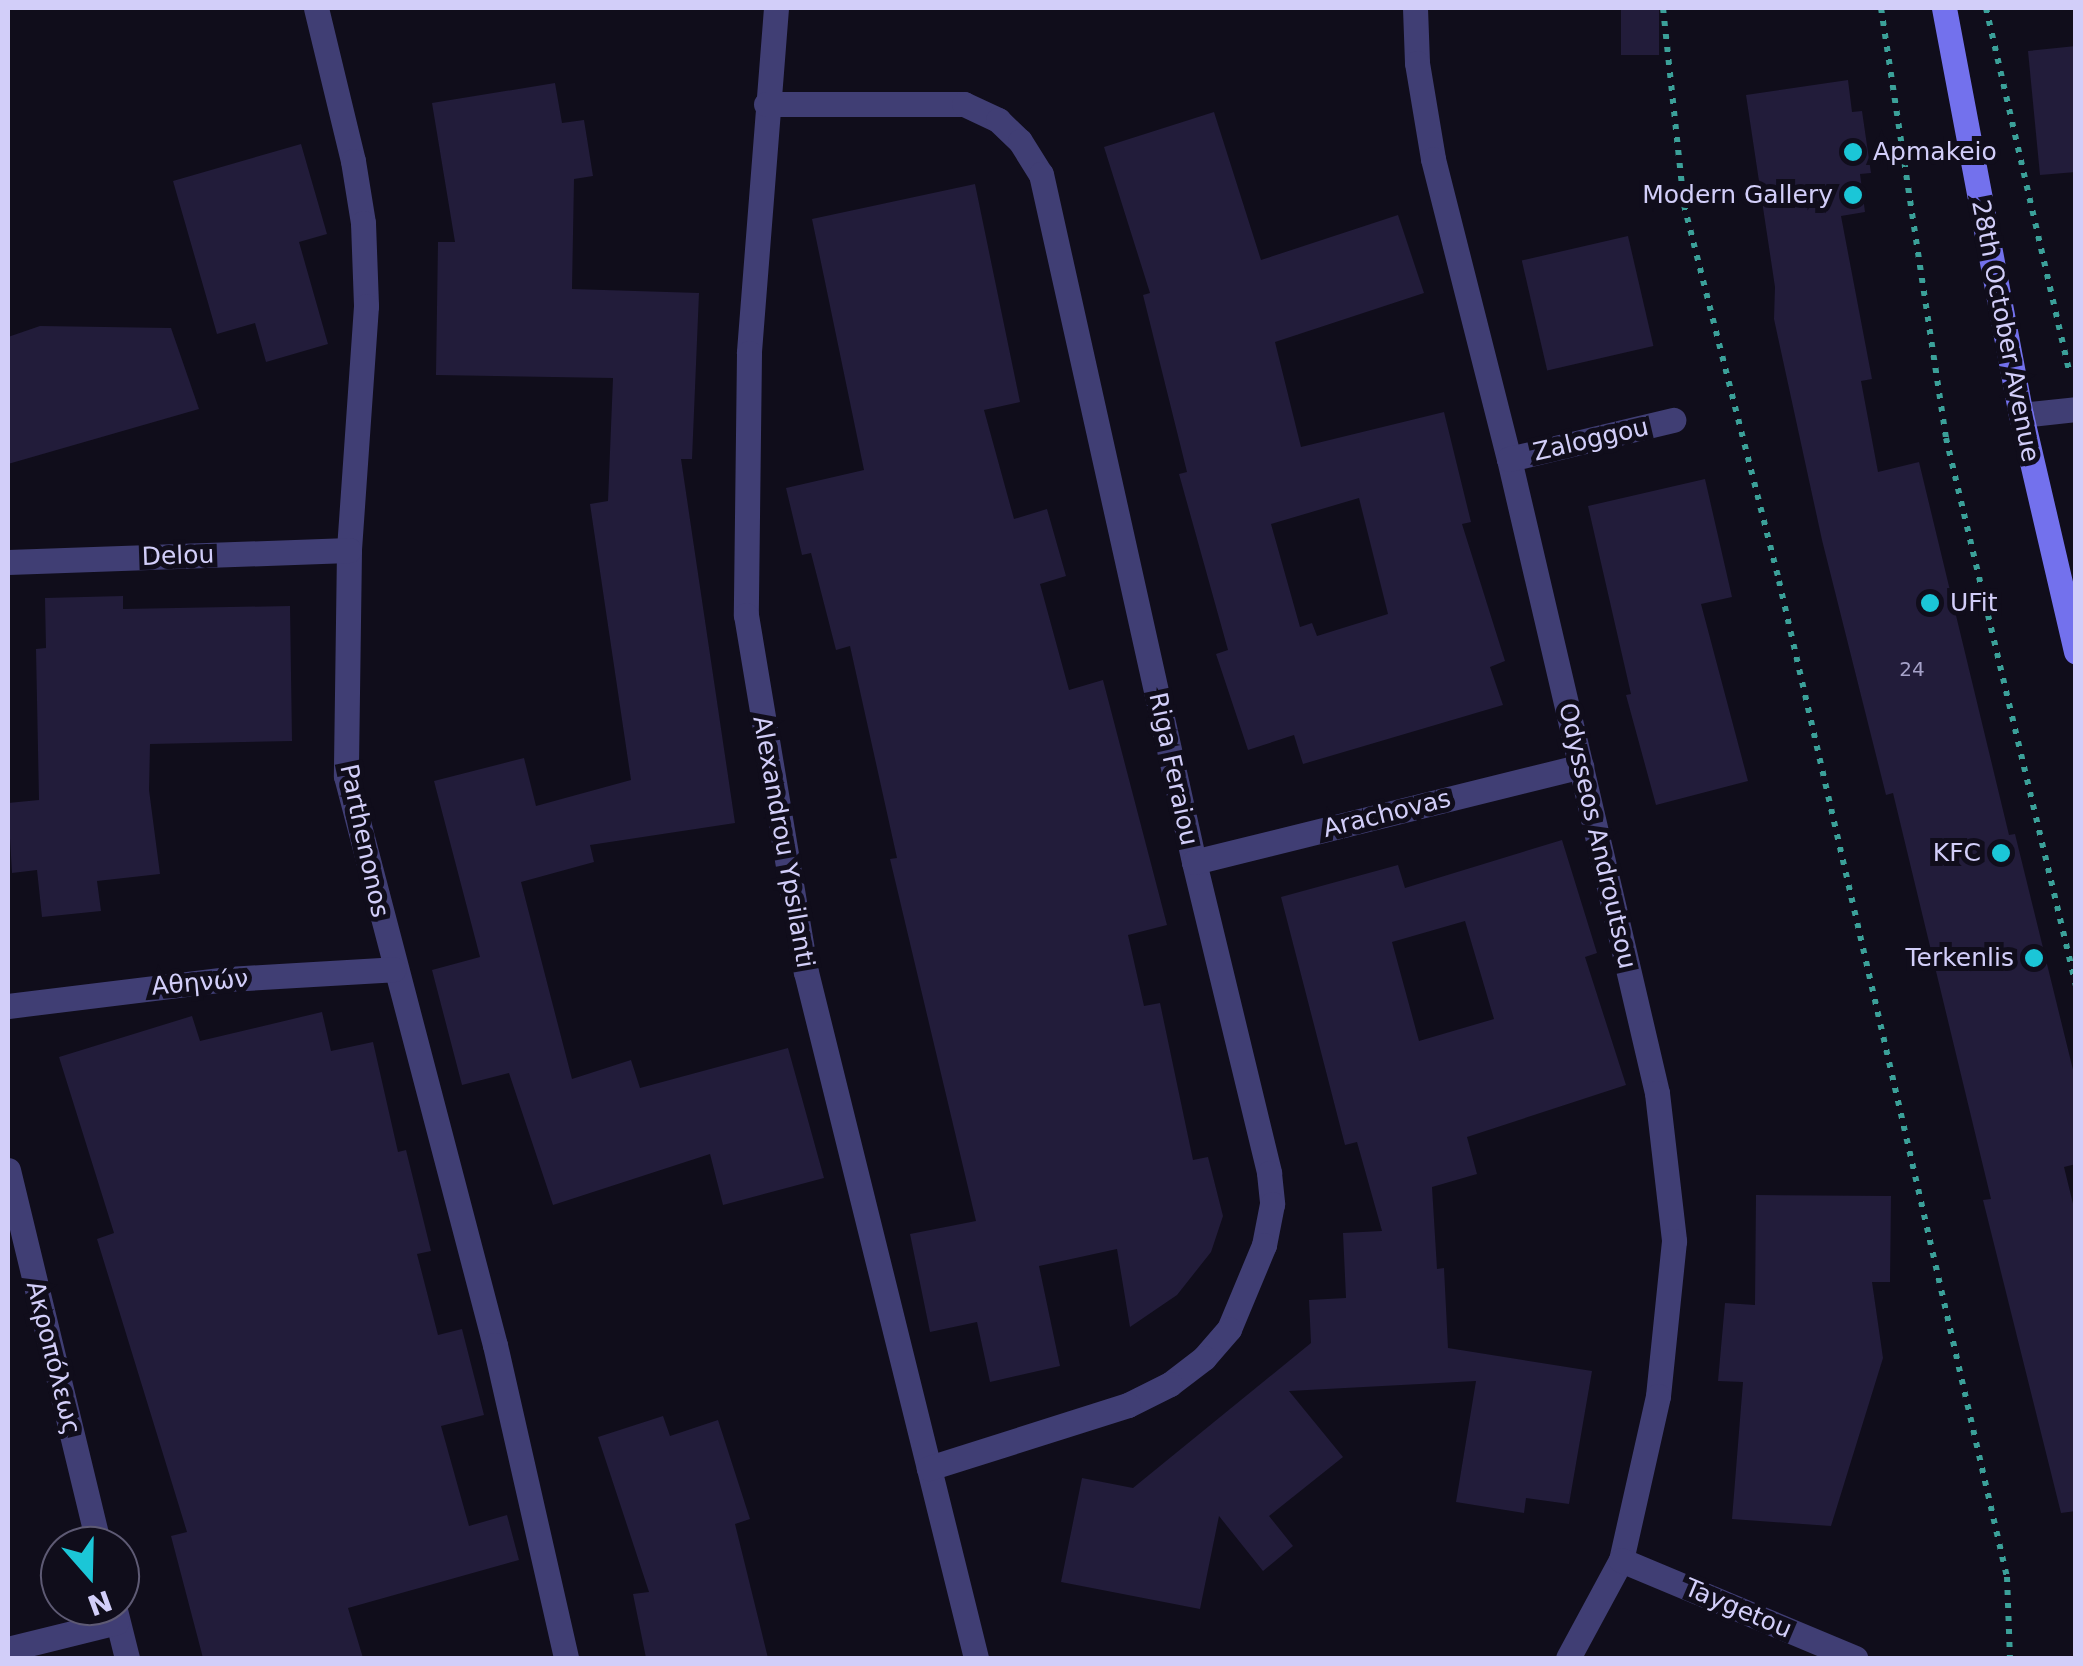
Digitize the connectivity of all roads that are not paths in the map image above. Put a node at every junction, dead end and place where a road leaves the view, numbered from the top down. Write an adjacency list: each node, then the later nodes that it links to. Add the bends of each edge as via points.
1 (316, 8): 10 (street, Parthenonos, via 363,223 366,306)
2 (776, 8): 5 (street, Alexandrou Ypsilanti)
3 (1414, 8): 9 (street, Odysseos Androutsou, via 1424,116)
4 (1944, 8): 7 (main road, 28th October Avenue)
5 (766, 104): 14 (street, Riga Feraiou, via 964,104 998,120 1041,174); 18 (street, Alexandrou Ypsilanti, via 749,353 746,615 806,972)
6 (2074, 396): 7 (street)
7 (2020, 415): 12 (main road, 28th October Avenue)
8 (1673, 420): 9 (street, Zaloggou)
9 (1509, 459): 13 (street, Odysseos Androutsou)
10 (349, 550): 11 (street, Delou); 15 (street, Parthenonos, via 346,776)
11 (8, 562)
12 (2076, 652)
13 (1581, 766): 14 (street, Arachovas); 20 (street, Odysseos Androutsou, via 1657,1093 1674,1241 1658,1396)
14 (1194, 862): 18 (street, Riga Feraiou, via 1269,1173 1272,1204 1245,1295 1229,1329 1170,1384 1128,1405)
15 (394, 969): 16 (street, Αθηνών, via 228,979); 25 (street, Parthenonos, via 495,1345)
16 (8, 1006)
17 (8, 1170): 19 (street, Ακροπόλεως)
18 (929, 1468): 26 (street, Alexandrou Ypsilanti)
19 (94, 1526)
20 (1622, 1560): 27 (street, Odysseos Androutsou); 28 (street, Taygetou)
21 (79, 1626): 23 (street)
22 (119, 1626): 24 (street)
23 (8, 1649)
24 (127, 1658)
25 (566, 1658)
26 (976, 1658)
27 (1568, 1658)
28 (1855, 1658)

